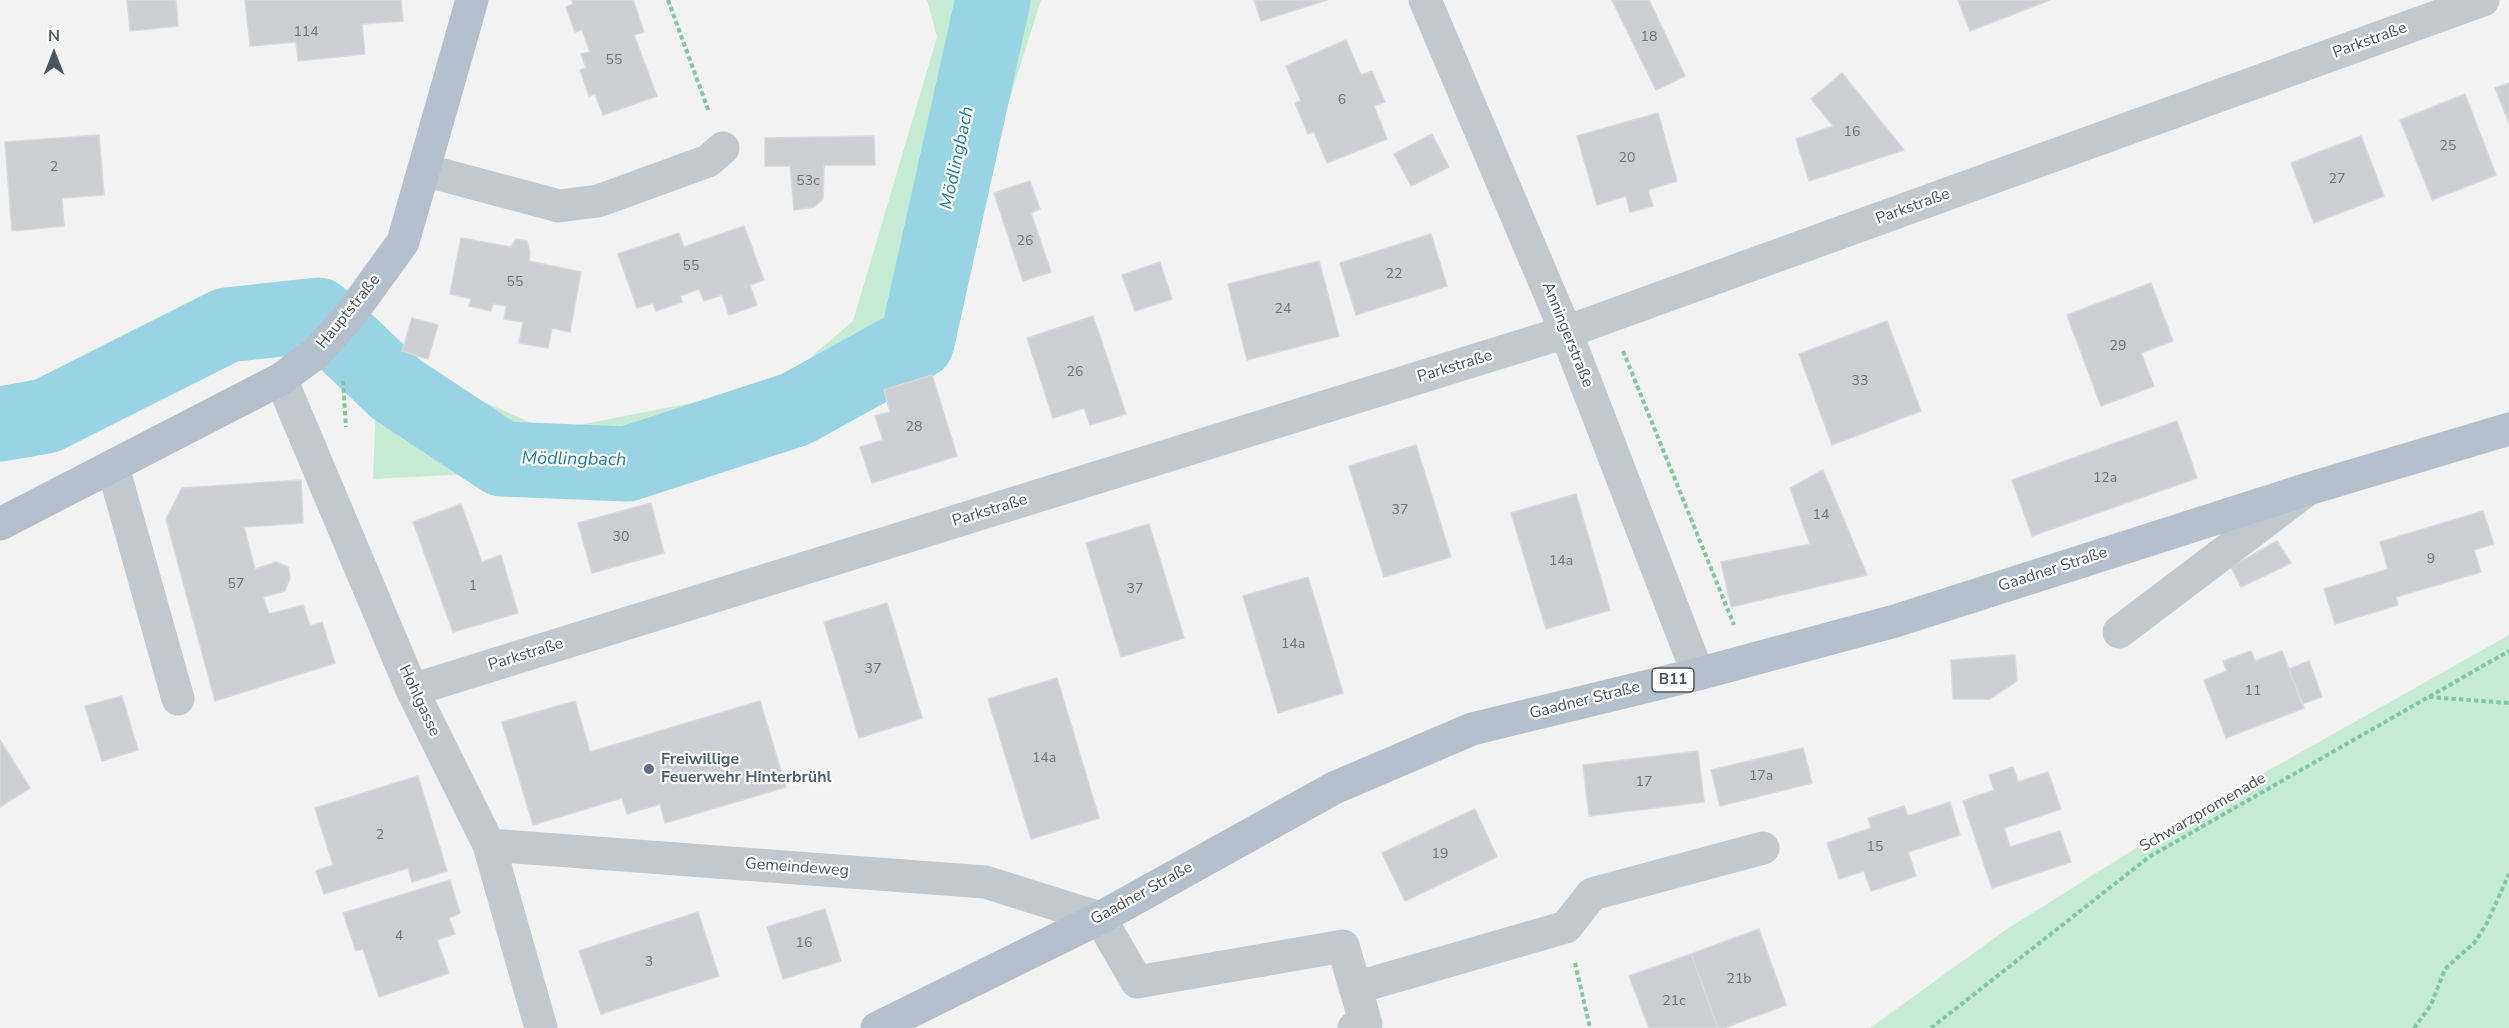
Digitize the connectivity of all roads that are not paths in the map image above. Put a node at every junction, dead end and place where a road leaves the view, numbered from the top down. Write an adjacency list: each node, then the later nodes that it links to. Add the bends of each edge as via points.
1 (472, 0): 5 (main road, Hauptstraße)
2 (1425, 0): 6 (street, Anningerstraße)
3 (2483, 0): 6 (street, Parkstraße)
4 (723, 148): 5 (street, via 708,161 598,201 559,206)
5 (424, 170): 7 (main road, Hauptstraße, via 403,242 348,318 316,353)
6 (1566, 332): 13 (street, Anningerstraße); 14 (street, Parkstraße)
7 (281, 379): 9 (main road, Hauptstraße); 14 (street, Hohlgasse)
8 (2509, 429): 10 (main road, Gaadner Straße / B11)
9 (113, 467): 11 (main road, Hauptstraße); 15 (street)
10 (2308, 489): 12 (street); 13 (main road, Gaadner Straße / B11, via 1896,621)
11 (0, 524)
12 (2119, 632)
13 (1698, 674): 18 (main road, Gaadner Straße / B11, via 1472,729 1334,788)
14 (412, 690): 16 (street, Hohlgasse)
15 (178, 699)
16 (489, 845): 18 (street, Gemeindeweg, via 985,882); 20 (street, Hohlgasse)
17 (1763, 848): 19 (street, via 1592,894 1566,927)
18 (1100, 918): 19 (street, via 1137,982 1343,946); 21 (main road, Gaadner Straße / B11)
19 (1355, 988): 22 (street, via 1366,1024)
20 (541, 1028)
21 (877, 1028)
22 (1354, 1028)

